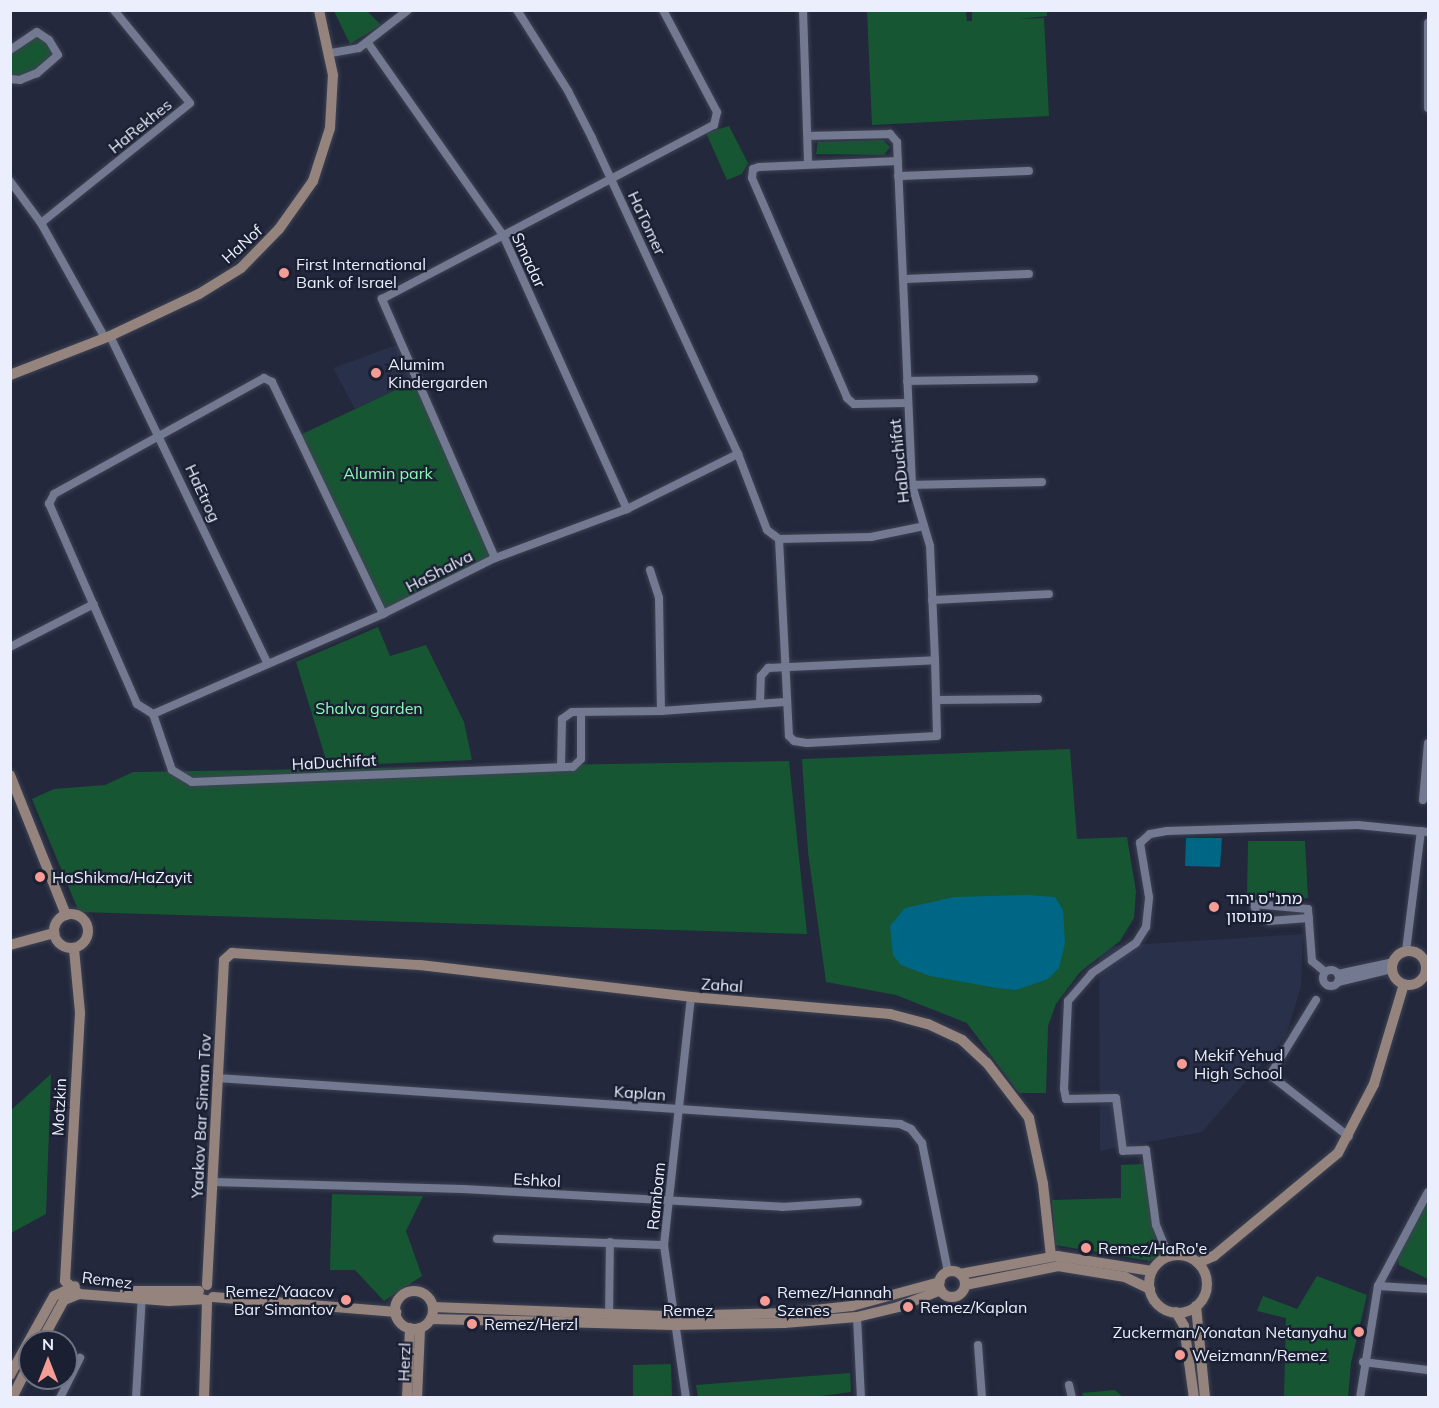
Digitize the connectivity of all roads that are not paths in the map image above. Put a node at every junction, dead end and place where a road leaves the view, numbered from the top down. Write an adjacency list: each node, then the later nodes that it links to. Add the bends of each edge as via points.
1 (114, 10): 20 (street, HaRekhes, via 190,103)
2 (319, 10): 10 (street, HaNof)
3 (408, 10): 8 (street)
4 (517, 10): 18 (street, HaTomer, via 568,91)
5 (663, 10): 18 (street, via 718,120)
6 (803, 10): 13 (street)
7 (1428, 23): 12 (street)
8 (368, 43): 10 (street); 21 (street, Smadar)
9 (10, 50): 11 (street, via 37,32 49,40 58,55 37,73 20,80)
10 (331, 53): 24 (street, HaNof, via 333,105 324,153 313,181 279,229 220,282)
11 (10, 79)
12 (1428, 108)
13 (807, 136): 14 (street, HaDuchifat, via 890,134 897,142); 15 (street)
14 (898, 161): 15 (street); 17 (street, HaDuchifat)
15 (808, 163): 28 (street, via 759,167 752,172 753,183 847,398 854,404)
16 (1029, 171): 17 (street)
17 (898, 177): 23 (street, HaDuchifat)
18 (612, 179): 21 (street); 30 (street, HaTomer)
19 (10, 181): 20 (street, HaEtrog)
20 (41, 223): 24 (street, HaEtrog)
21 (503, 235): 33 (street, Smadar); 36 (street, via 382,299)
22 (1029, 274): 23 (street)
23 (903, 279): 27 (street, HaDuchifat)
24 (108, 337): 25 (street, HaNof); 29 (street, HaEtrog)
25 (10, 375)
26 (1034, 379): 27 (street)
27 (907, 381): 28 (street, HaDuchifat)
28 (908, 403): 32 (street, HaDuchifat)
29 (162, 437): 40 (street, via 54,494 49,504); 41 (street, via 264,378 272,382); 44 (street, HaEtrog)
30 (738, 454): 33 (street, HaShalva); 35 (street, HaTomer, via 767,530)
31 (1042, 482): 32 (street)
32 (912, 485): 34 (street, HaDuchifat)
33 (627, 509): 36 (street, HaShalva)
34 (924, 526): 35 (street, via 872,537); 39 (street, HaDuchifat, via 930,546)
35 (779, 539): 45 (street)
36 (495, 558): 41 (street, HaShalva)
37 (650, 570): 50 (street, via 659,598)
38 (1049, 594): 39 (street)
39 (932, 600): 43 (street, HaDuchifat)
40 (94, 604): 42 (street); 52 (street, via 137,704)
41 (383, 614): 44 (street, HaShalva)
42 (10, 647)
43 (935, 660): 45 (street); 47 (street, HaDuchifat)
44 (268, 664): 52 (street, HaShalva)
45 (784, 668): 48 (street, via 763,671); 49 (street)
46 (1038, 699): 47 (street)
47 (937, 700): 49 (street, HaDuchifat, via 937,736 794,741 787,728)
48 (760, 702): 49 (street); 50 (street)
49 (785, 702)
50 (661, 711): 51 (street)
51 (581, 712): 54 (street, via 562,719); 54 (street, via 581,759 573,766)
52 (153, 714): 54 (street, HaDuchifat, via 172,770 192,782)
53 (1428, 743): 56 (street)
54 (561, 767)
55 (10, 775): 59 (street)
56 (1423, 800)
57 (1425, 831): 63 (street); 84 (street, via 1358,825 1167,831 1150,834 1140,843 1149,897 1146,927 1136,943 1092,973 1068,1001 1063,1076 1066,1099 1116,1098 1123,1151 1146,1150 1156,1225)
58 (1308, 913): 58 (street, via 1254,904 1257,915 1269,921); 67 (street, via 1312,961)
59 (66, 915): 60 (street, via 58,920); 62 (street, via 79,916 88,927 84,943)
60 (54, 933): 61 (street); 62 (street, via 61,946)
61 (10, 945)
62 (74, 949): 86 (street, Motzkin, via 80,1013)
63 (1406, 951): 65 (street); 66 (street, via 1421,955)
64 (232, 953): 70 (street, Zahal, via 420,965); 72 (street, Yaakov Bar Siman Tov, via 224,960)
65 (1392, 965): 68 (street); 69 (street)
66 (1427, 970): 69 (street, via 1416,984)
67 (1325, 972): 68 (street); 68 (street, via 1322,979 1326,985)
68 (1338, 978)
69 (1404, 984): 74 (street, via 1374,1084)
70 (691, 997): 73 (street, Rambam); 83 (street, Zahal, via 890,1014 928,1024 962,1040 987,1063 1029,1118 1043,1184)
71 (1316, 1000): 74 (street, via 1270,1075)
72 (217, 1078): 73 (street, Kaplan); 75 (street, Yaakov Bar Siman Tov)
73 (679, 1109): 77 (street, Rambam); 88 (street, Kaplan, via 900,1124 911,1129 921,1143)
74 (1348, 1137): 82 (street, via 1338,1153)
75 (213, 1182): 77 (street, Eshkol, via 463,1189); 97 (street, Yaakov Bar Siman Tov)
76 (1428, 1192): 92 (street)
77 (668, 1202): 78 (street, Eshkol, via 782,1207); 81 (street, Rambam)
78 (858, 1202)
79 (497, 1239): 80 (street)
80 (610, 1242): 81 (street); 104 (street)
81 (664, 1245): 105 (street, Rambam)
82 (1214, 1256): 85 (street); 89 (street)
83 (1051, 1257): 87 (street); 88 (street)
84 (1169, 1257): 85 (street, via 1187,1256); 87 (street)
85 (1198, 1263): 89 (street)
86 (64, 1267): 95 (street, Remez)
87 (1152, 1271): 93 (street)
88 (954, 1273): 90 (street); 91 (street)
89 (1205, 1273): 98 (street, via 1206,1289)
90 (965, 1285): 91 (street, via 955,1297); 93 (street, via 1058,1266 1125,1277)
91 (940, 1286): 102 (street, Remez, via 898,1307); 105 (street, Remez, via 852,1306)
92 (1378, 1286): 94 (street); 110 (street)
93 (1150, 1289): 101 (street, via 1161,1307)
94 (1428, 1289)
95 (75, 1290): 96 (street, Remez); 107 (street, via 64,1300); 112 (street, via 54,1296)
96 (142, 1295): 97 (street, Remez); 115 (street)
97 (206, 1295): 100 (street, Remez); 116 (street, Yaakov Bar Siman Tov)
98 (1196, 1306): 101 (street); 124 (street)
99 (433, 1307): 100 (street, via 424,1294 412,1291 398,1301); 103 (street); 104 (street, Remez)
100 (396, 1312): 106 (street, via 400,1322)
101 (1176, 1312): 123 (street, via 1184,1326)
102 (857, 1317): 105 (street, Remez); 120 (street)
103 (430, 1319): 104 (street, Remez); 106 (street)
104 (609, 1319): 105 (street, Remez)
105 (673, 1321): 119 (street, Rambam)
106 (415, 1328): 117 (street, Herzl); 118 (street, Herzl)
107 (48, 1330)
108 (978, 1345): 121 (street)
109 (80, 1358): 114 (street)
110 (1363, 1362): 111 (street); 125 (street)
111 (1428, 1370)
112 (10, 1375)
113 (1069, 1385): 122 (street)
114 (60, 1398)
115 (136, 1398)
116 (204, 1398)
117 (407, 1398)
118 (417, 1398)
119 (686, 1398)
120 (861, 1398)
121 (982, 1398)
122 (1072, 1398)
123 (1194, 1398)
124 (1205, 1398)
125 (1359, 1398)

